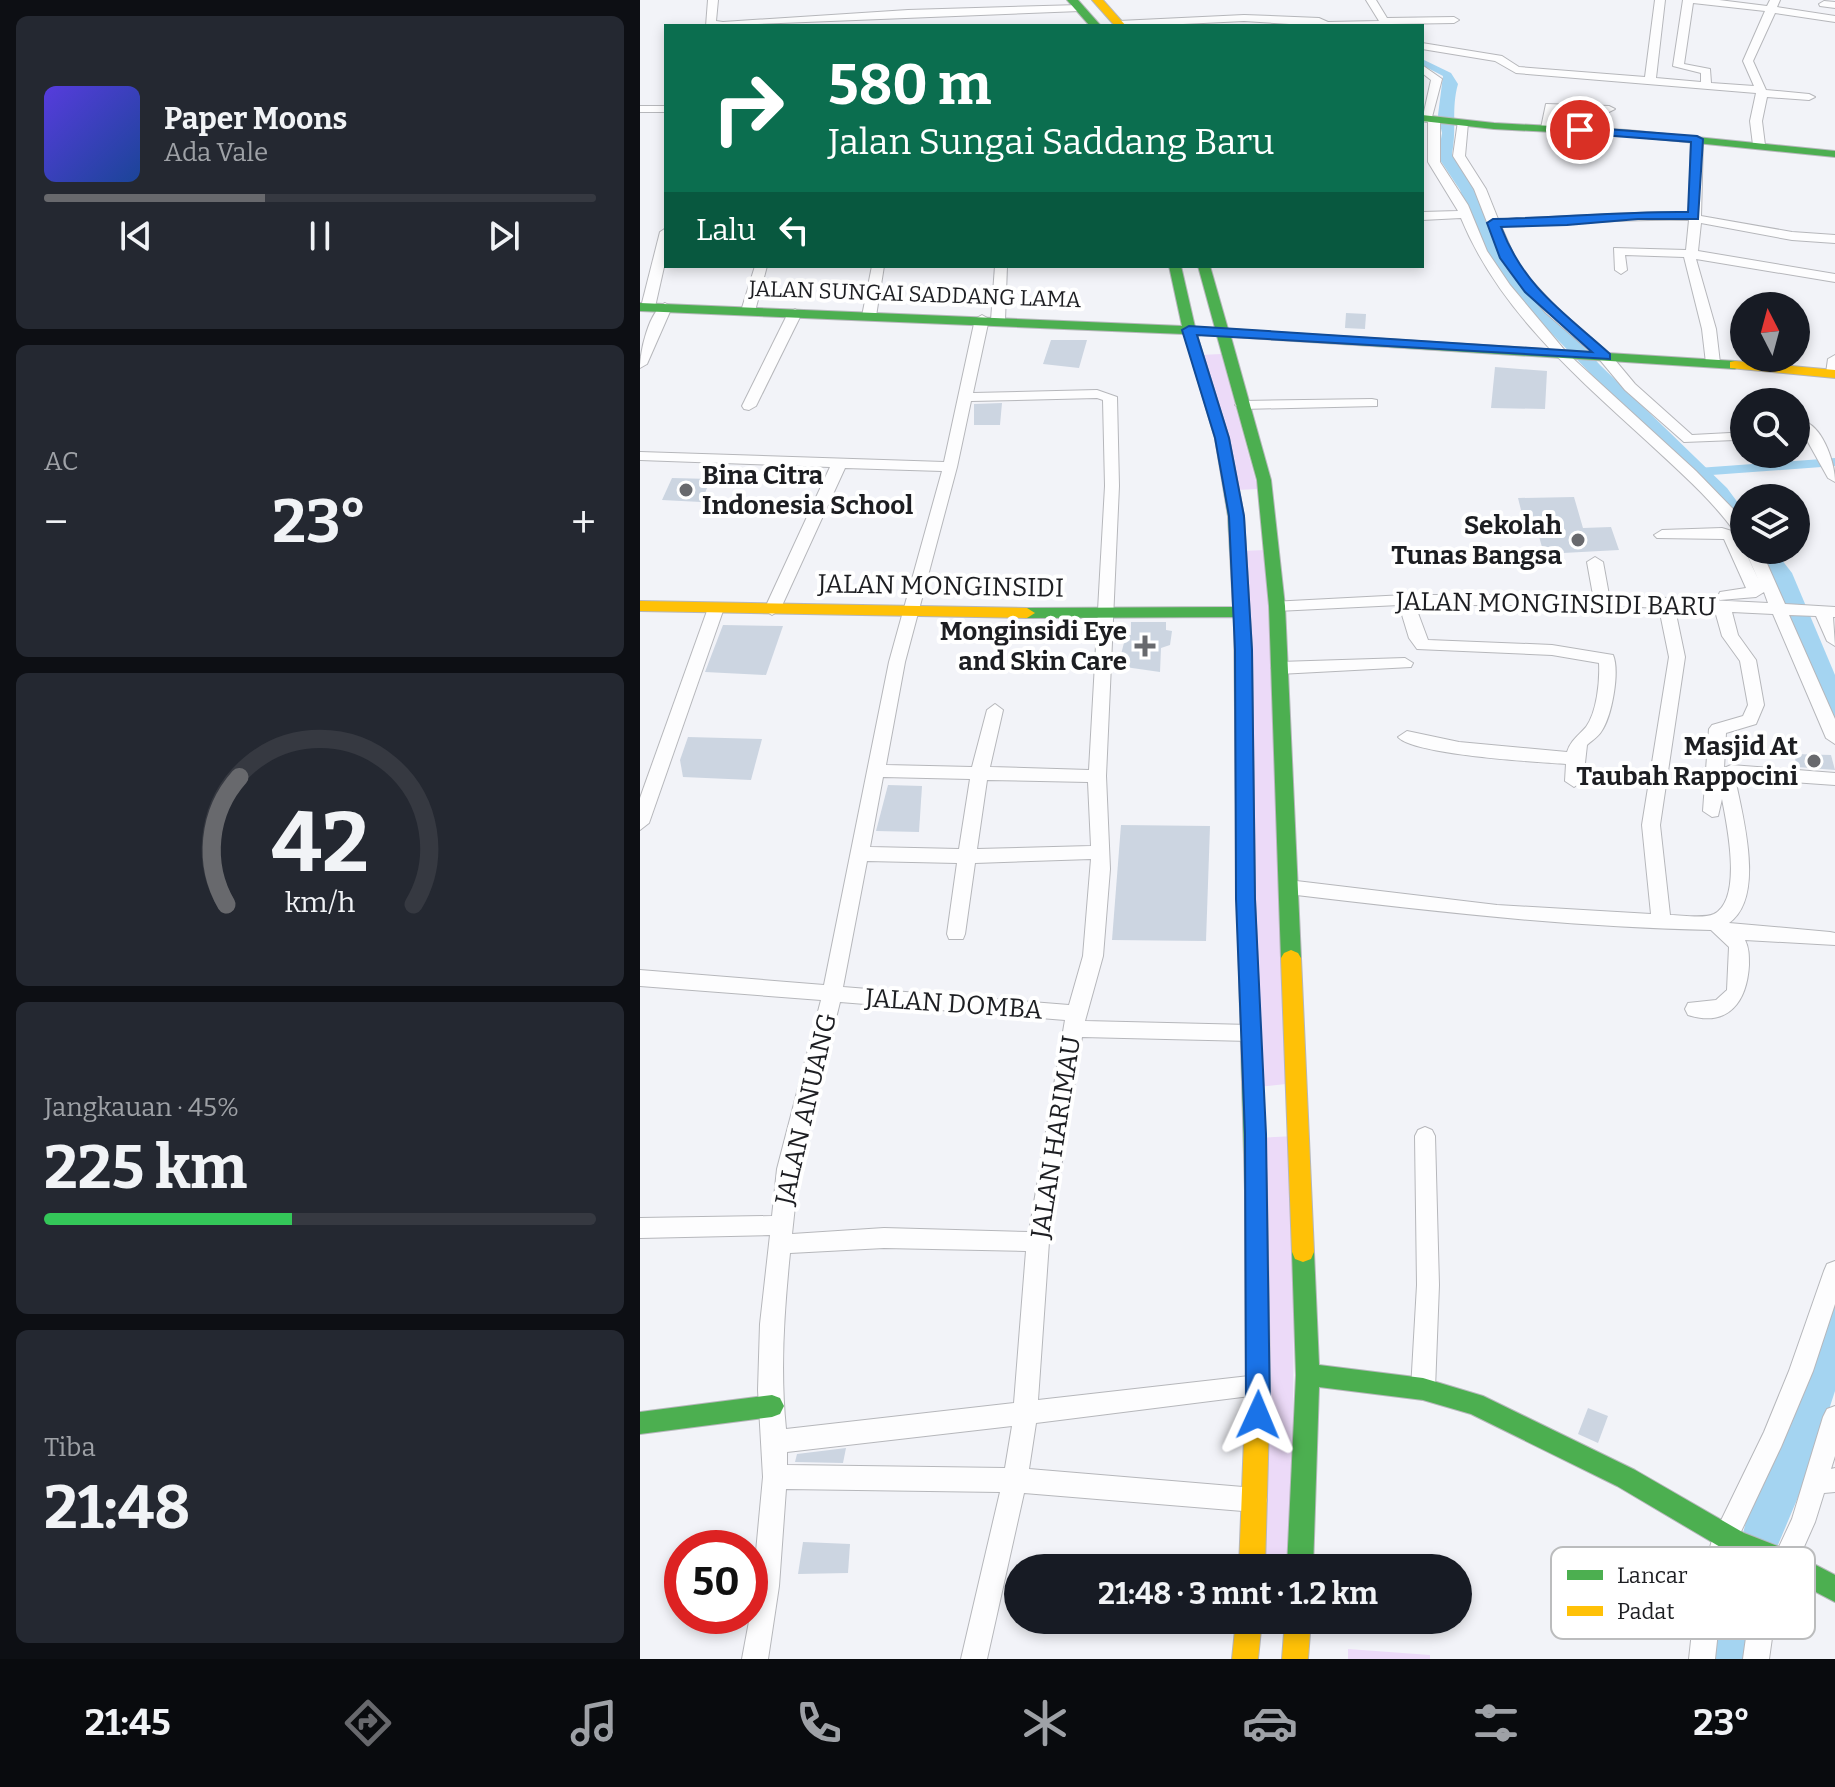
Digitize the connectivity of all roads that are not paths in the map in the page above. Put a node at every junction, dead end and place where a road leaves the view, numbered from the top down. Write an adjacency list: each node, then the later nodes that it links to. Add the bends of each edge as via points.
1 (713, 0): 16 (street)
2 (863, 0): 10 (street)
3 (1371, 0): 15 (street)
4 (1660, 0): 25 (street)
5 (1690, 0): 6 (street); 26 (street, via 1678,66 1706,71)
6 (1723, 1): 8 (street)
7 (1083, 3): 9 (street); 19 (main road); 20 (main road)
8 (1773, 4): 11 (street); 27 (street, via 1748,61)
9 (1010, 10): 10 (street); 18 (street)
10 (861, 17): 14 (street)
11 (1835, 19)
12 (1454, 20): 15 (street)
13 (1244, 22): 21 (street); 22 (street)
14 (817, 23): 17 (street)
15 (1386, 23)
16 (710, 24)
17 (785, 24)
18 (1009, 24)
19 (1095, 24)
20 (1118, 24)
21 (1161, 24)
22 (1324, 24)
23 (1424, 46): 25 (street, via 1498,58 1516,70)
24 (1424, 69): 32 (street, via 1437,79)
25 (1650, 82): 26 (street)
26 (1706, 87): 27 (street)
27 (1761, 92): 28 (street); 35 (street)
28 (1809, 97)
29 (640, 109): 30 (street)
30 (664, 109)
31 (1609, 109): 33 (street, via 1550,106)
32 (1440, 121): 33 (main road); 38 (street, via 1432,156); 42 (street, via 1480,189)
33 (1547, 128): 34 (main road)
34 (1697, 139): 35 (main road); 41 (street)
35 (1759, 145): 36 (main road)
36 (1835, 154)
37 (1424, 167): 38 (street)
38 (1437, 169): 39 (street)
39 (1466, 214): 40 (street); 61 (street, via 1492,270)
40 (1424, 216)
41 (1694, 217): 43 (street, via 1657,214); 44 (street); 46 (street)
42 (1493, 223): 43 (street); 62 (street, via 1507,258 1529,289)
43 (1614, 235): 46 (street); 52 (street)
44 (1835, 239)
45 (664, 242): 54 (street)
46 (1691, 254): 53 (street); 63 (street)
47 (760, 268): 55 (street)
48 (878, 268): 57 (street)
49 (1001, 268): 58 (street, JALAN ANUANG)
50 (1175, 268): 59 (main road)
51 (1205, 268): 60 (main road)
52 (1621, 270)
53 (1835, 278)
54 (651, 307): 55 (main road, JALAN SUNGAI SADDANG LAMA); 64 (street)
55 (748, 311): 56 (main road, JALAN SUNGAI SADDANG LAMA)
56 (795, 313): 57 (main road, JALAN SUNGAI SADDANG LAMA); 69 (street)
57 (869, 316): 58 (main road, JALAN SUNGAI SADDANG LAMA)
58 (990, 320): 59 (main road, JALAN SUNGAI SADDANG LAMA); 66 (street, JALAN ANUANG)
59 (1189, 330): 60 (main road, JALAN SUNGAI SADDANG LAMA); 78 (main road, via 1222,438)
60 (1222, 334): 61 (main road, JALAN SUNGAI SADDANG LAMA); 68 (main road)
61 (1565, 356): 62 (main road, JALAN SUNGAI SADDANG LAMA); 77 (street)
62 (1602, 356): 63 (main road, JALAN SUNGAI SADDANG LAMA); 71 (street, via 1689,439)
63 (1713, 363): 65 (main road, JALAN SUNGAI SADDANG LAMA)
64 (640, 364)
65 (1834, 369)
66 (964, 397): 74 (street, JALAN ANUANG); 94 (street, JALAN HARIMAU, via 1110,397)
67 (1372, 403): 68 (street)
68 (1242, 405): 76 (main road)
69 (749, 406)
70 (1810, 433): 75 (street)
71 (1730, 437)
72 (640, 456): 73 (street)
73 (839, 464): 74 (street); 89 (street)
74 (950, 467): 93 (street, JALAN ANUANG)
75 (1834, 477)
76 (1270, 515): 78 (main road); 86 (main road)
77 (1730, 515)
78 (1236, 516): 92 (main road)
79 (1662, 535): 90 (street, via 1730,536 1756,592 1715,597)
80 (1595, 562): 83 (street)
81 (1760, 564): 88 (street)
82 (1405, 600): 83 (street, JALAN MONGINSIDI BARU); 86 (street, JALAN MONGINSIDI BARU); 101 (street, via 1423,645 1552,650 1607,659 1608,679 1595,728 1579,742)
83 (1602, 600): 84 (street, JALAN MONGINSIDI BARU)
84 (1666, 603): 90 (street, JALAN MONGINSIDI BARU); 113 (street, via 1677,657 1651,825)
85 (640, 606): 87 (main road, JALAN MONGINSIDI)
86 (1277, 606): 97 (main road)
87 (716, 608): 89 (main road, JALAN MONGINSIDI); 108 (street)
88 (1780, 608): 90 (street, JALAN MONGINSIDI BARU); 91 (street, JALAN MONGINSIDI BARU); 100 (street)
89 (772, 610): 93 (main road, JALAN MONGINSIDI)
90 (1721, 610): 107 (street, via 1730,636 1748,660 1756,705 1750,720 1718,729)
91 (1825, 611): 95 (street)
92 (1241, 612): 94 (main road, JALAN MONGINSIDI); 121 (main road)
93 (909, 613): 94 (main road, JALAN MONGINSIDI); 102 (street, JALAN ANUANG)
94 (1107, 613): 104 (street, JALAN HARIMAU)
95 (1835, 641)
96 (1405, 663): 97 (street)
97 (1279, 668): 112 (main road)
98 (995, 710): 103 (street)
99 (1407, 737): 101 (street, via 1459,748)
100 (1835, 738)
101 (1574, 759): 106 (street)
102 (876, 771): 103 (street); 110 (street, JALAN ANUANG)
103 (979, 775): 104 (street); 111 (street)
104 (1097, 776): 109 (street, JALAN HARIMAU)
105 (1835, 779): 114 (street, via 1731,771 1726,777 1742,856)
106 (1574, 781)
107 (1712, 811)
108 (640, 823)
109 (1100, 852): 111 (street); 120 (street, JALAN HARIMAU, via 1093,956)
110 (858, 854): 111 (street); 118 (street, JALAN ANUANG)
111 (967, 856): 115 (street)
112 (1288, 887): 113 (street, via 1497,912); 122 (main road)
113 (1661, 921): 114 (street)
114 (1721, 927): 116 (street); 119 (street, via 1740,951 1735,995 1721,1008)
115 (956, 934)
116 (1830, 939)
117 (640, 978): 118 (street, JALAN DOMBA)
118 (832, 995): 120 (street, JALAN DOMBA); 126 (street, JALAN ANUANG, via 788,1169)
119 (1695, 1009)
120 (1075, 1021): 121 (street, JALAN DOMBA); 127 (street, JALAN HARIMAU)
121 (1250, 1033): 122 (main road)
122 (1275, 1088): 123 (main road); 123 (main road)
123 (1276, 1110): 129 (main road); 130 (main road)
124 (1425, 1136): 131 (street, via 1428,1285)
125 (640, 1228): 126 (street)
126 (780, 1235): 127 (street); 132 (street, JALAN ANUANG, via 771,1324)
127 (1038, 1242): 133 (street, JALAN HARIMAU)
128 (1835, 1271): 141 (street, via 1796,1385)
129 (1308, 1375): 131 (main road); 146 (main road)
130 (1258, 1386): 133 (street); 140 (main road)
131 (1423, 1389): 141 (main road, via 1510,1419)
132 (772, 1406): 135 (main road); 136 (street, JALAN ANUANG)
133 (1025, 1415): 136 (street); 138 (street, JALAN HARIMAU)
134 (1835, 1417): 139 (street)
135 (640, 1423)
136 (775, 1442): 137 (street, JALAN ANUANG)
137 (775, 1477): 138 (street); 153 (street, JALAN ANUANG)
138 (1015, 1480): 140 (street); 154 (street, JALAN HARIMAU)
139 (1824, 1482): 144 (street)
140 (1255, 1500): 145 (main road)
141 (1730, 1539): 142 (street); 143 (main road)
142 (1727, 1547)
143 (1748, 1547)
144 (1790, 1547)
145 (1253, 1554)
146 (1301, 1554)
147 (1815, 1579): 148 (main road)
148 (1835, 1589)
149 (1248, 1634): 155 (main road)
150 (1297, 1634): 156 (main road)
151 (1704, 1639): 157 (street)
152 (1759, 1639): 158 (street)
153 (755, 1659)
154 (974, 1659)
155 (1245, 1659)
156 (1295, 1659)
157 (1702, 1659)
158 (1756, 1659)

